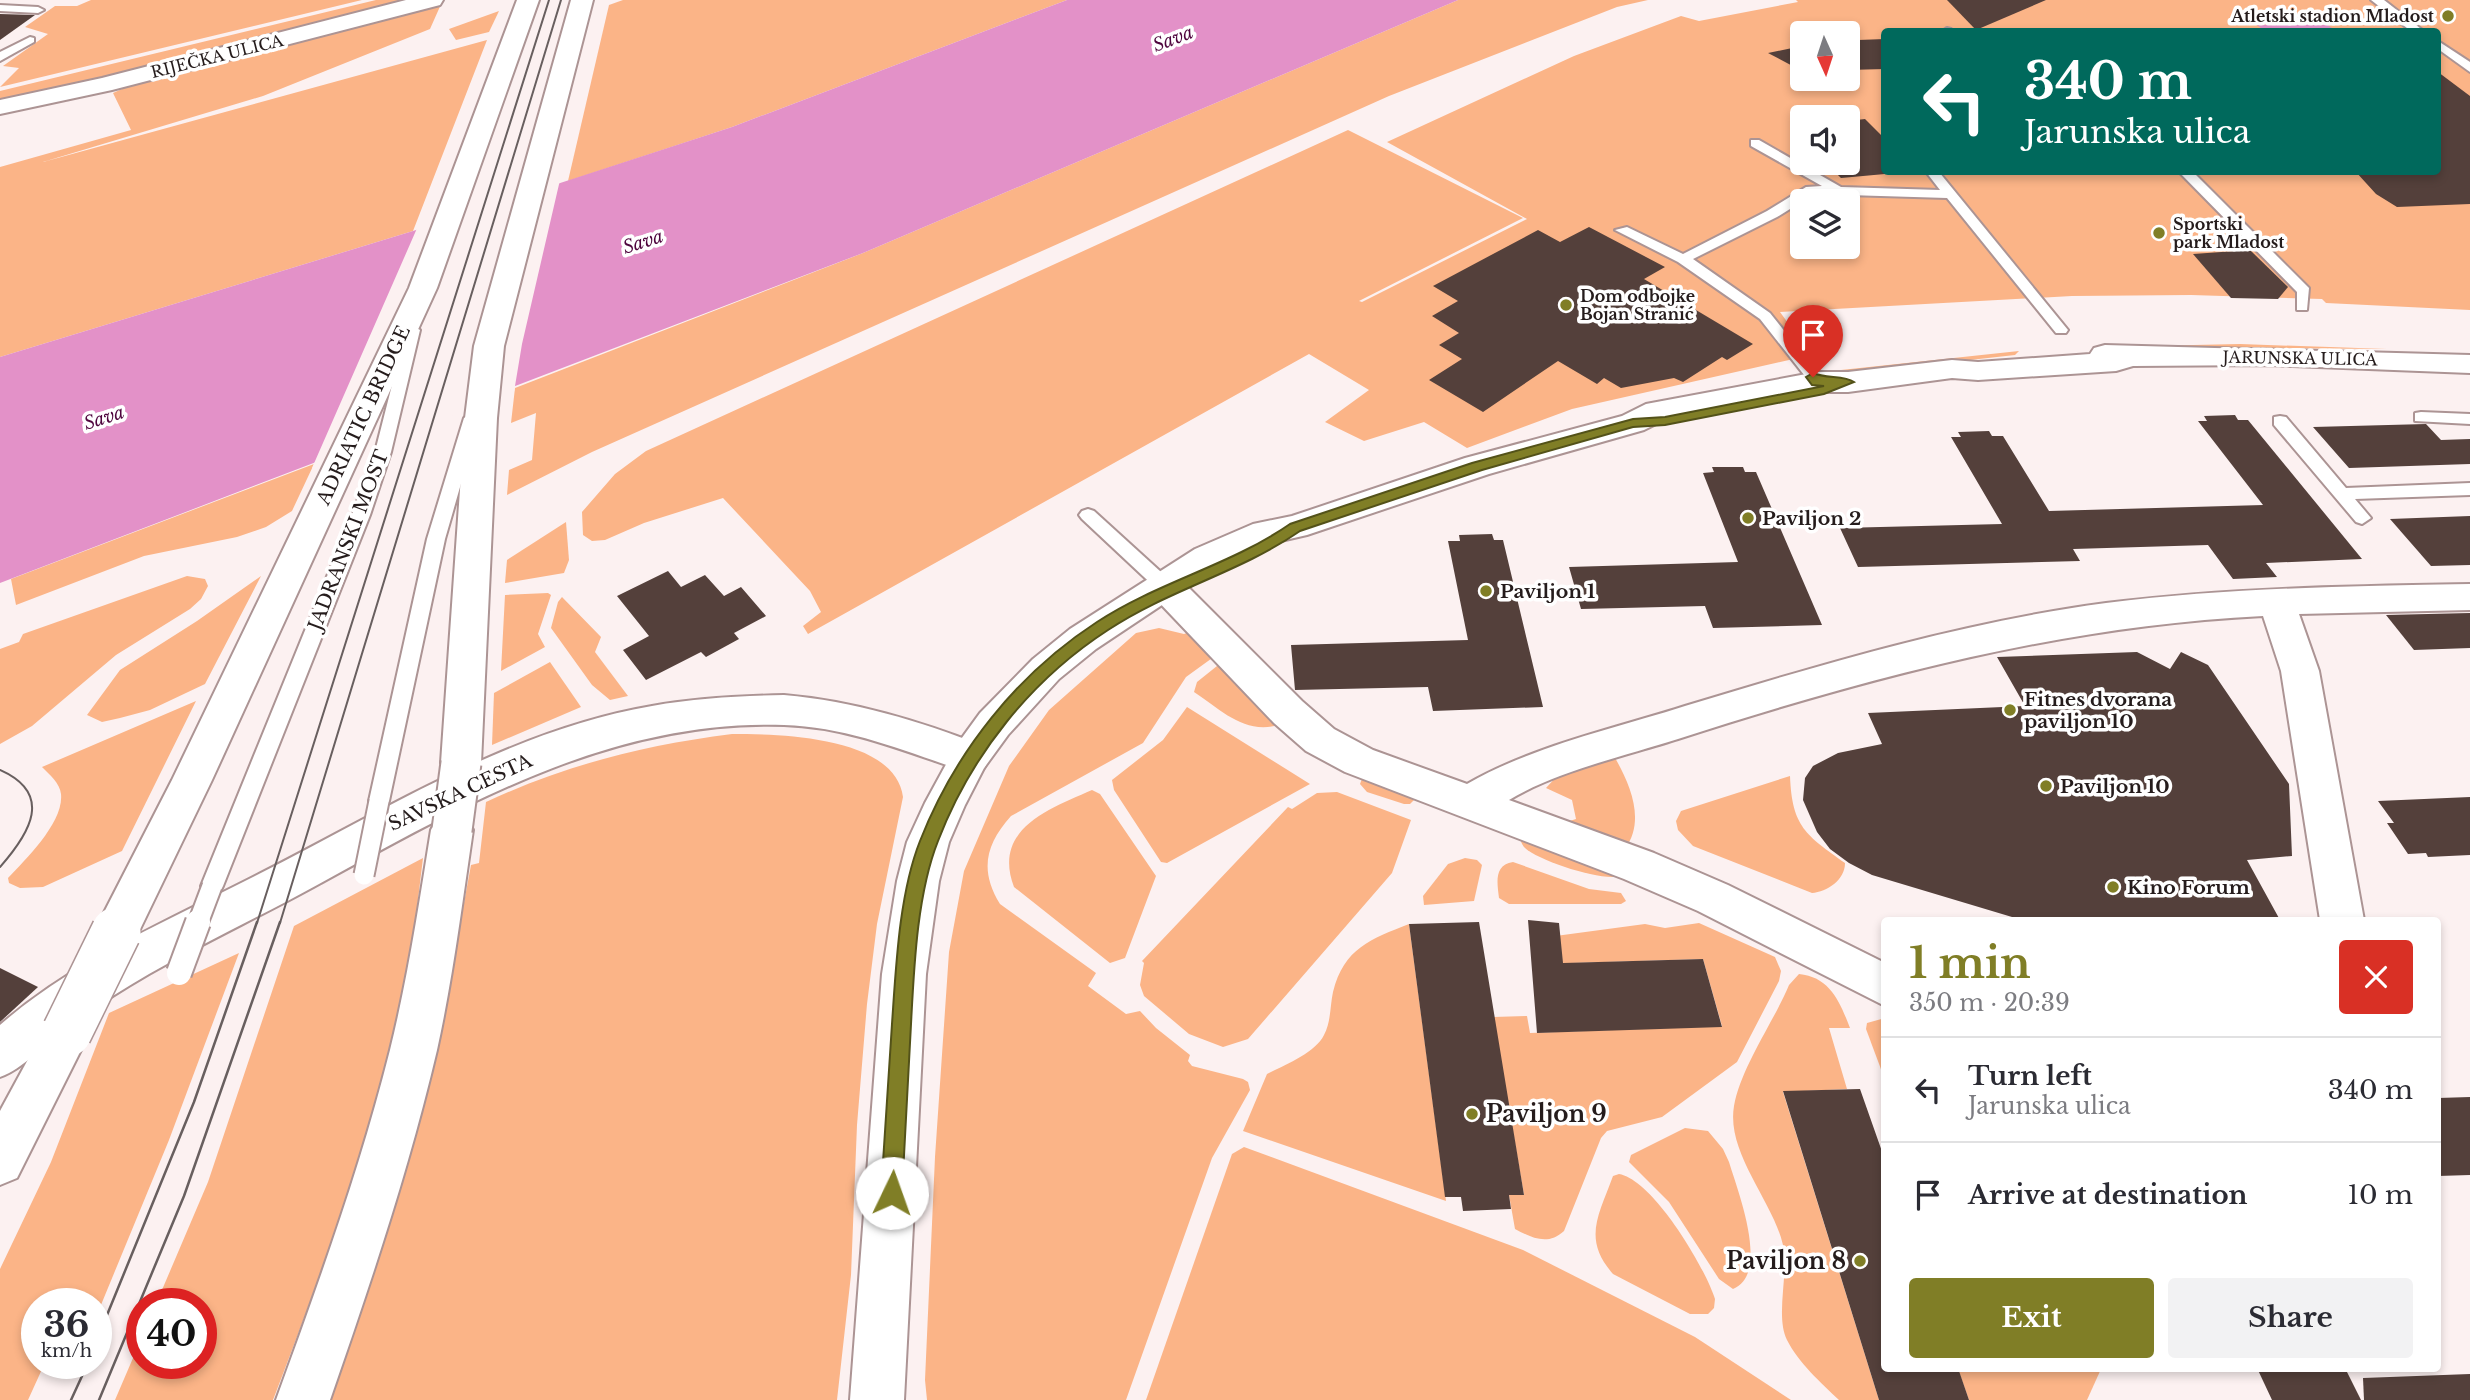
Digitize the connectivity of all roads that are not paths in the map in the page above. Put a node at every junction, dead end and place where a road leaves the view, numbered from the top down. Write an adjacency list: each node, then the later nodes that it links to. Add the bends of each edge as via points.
1 (432, 0): 12 (street, RIJEČKA ULICA, via 104,85)
2 (2377, 0): 7 (lane)
3 (528, 1): 20 (street, ADRIATIC BRIDGE)
4 (0, 8): 5 (lane)
5 (38, 10)
6 (579, 12): 26 (street, via 496,311)
7 (2415, 28)
8 (30, 40): 10 (lane)
9 (2441, 46): 11 (lane)
10 (0, 57)
11 (2470, 68)
12 (0, 107)
13 (1755, 143): 16 (lane)
14 (1935, 175): 17 (lane)
15 (2189, 175): 21 (lane, via 2304,291)
16 (1836, 188): 17 (lane); 19 (lane, via 1811,190)
17 (1950, 194): 22 (lane)
18 (1622, 230): 19 (lane)
19 (1684, 259): 24 (lane, via 1765,316)
20 (423, 288): 42 (lane, JADRANSKI MOST, bridge, via 383,453 361,515); 45 (street, ADRIATIC BRIDGE, bridge, via 192,780)
21 (2302, 307)
22 (2061, 330)
23 (2470, 364): 25 (street, JARUNSKA ULICA, via 2280,356 2130,358 1978,371 1952,369)
24 (1816, 382): 25 (street, JARUNSKA ULICA); 30 (street, JARUNSKA ULICA, via 1657,411)
25 (1848, 382): 30 (street, JARUNSKA ULICA, via 1665,421)
26 (483, 383): 40 (lane, bridge, via 436,539); 47 (street, bridge, via 461,763 426,997 360,1240)
27 (2421, 417): 28 (lane)
28 (2470, 419)
29 (2280, 421): 32 (lane)
30 (1633, 423): 35 (street, JARUNSKA ULICA, via 1477,467 1295,527 1274,542)
31 (2470, 489): 32 (lane)
32 (2342, 494): 34 (lane)
33 (1088, 514): 35 (lane)
34 (2362, 518)
35 (1166, 587): 38 (street, JARUNSKA ULICA, via 1100,627 1046,669); 39 (street, via 1258,684 1320,740 1359,761)
36 (2470, 597): 37 (street)
37 (2277, 603): 39 (street, via 2193,607 2053,624 1902,657 1820,678 1532,771); 41 (street, via 2300,671)
38 (970, 757): 44 (street, SAVSKA CESTA, via 888,729 785,710 708,711 652,719 559,747 352,845 108,973 56,1008); 46 (street, JARUNSKA ULICA, via 928,842 911,919)
39 (1474, 801): 43 (street, via 1713,898)
40 (364, 875)
41 (2341, 917)
42 (179, 973)
43 (1881, 984)
44 (0, 1055)
45 (0, 1161)
46 (879, 1399)
47 (303, 1400)

